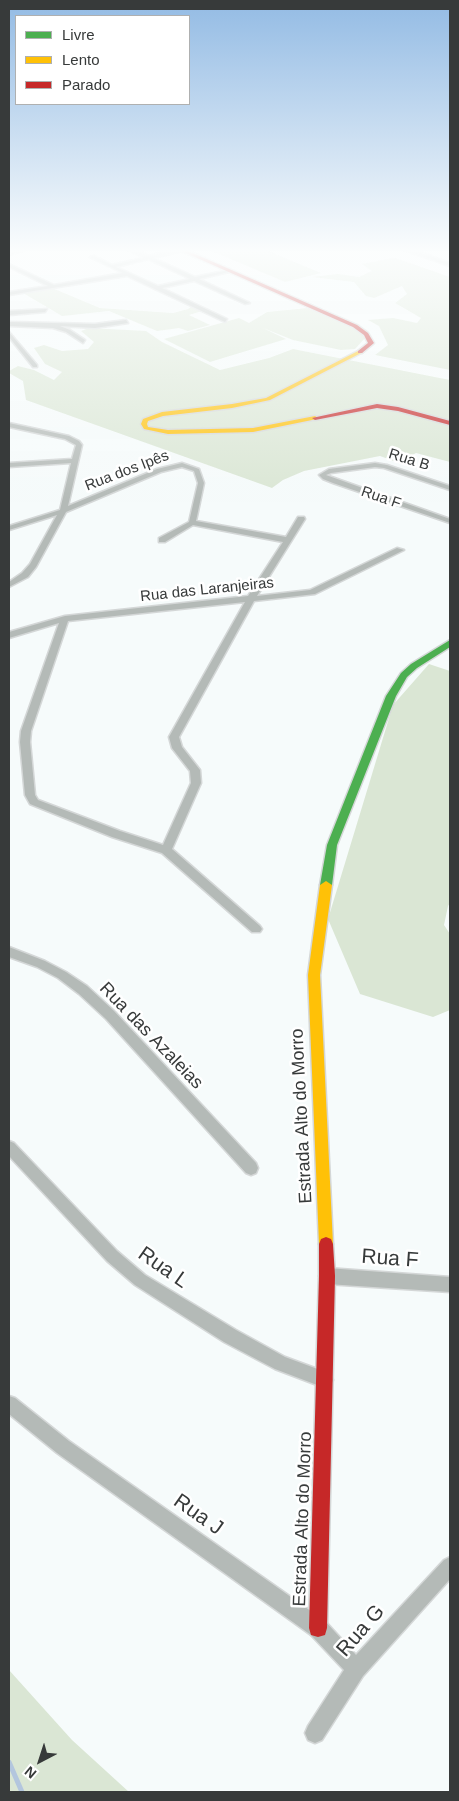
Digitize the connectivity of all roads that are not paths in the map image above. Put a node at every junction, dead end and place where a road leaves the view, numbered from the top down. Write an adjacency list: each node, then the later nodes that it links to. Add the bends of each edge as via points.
1 (9, 334): 5 (street)
2 (72, 334): 4 (street)
3 (366, 334): 6 (street, via 370,345 268,399 162,414 145,420 144,424 146,428 168,432 253,430 377,406)
4 (83, 341)
5 (35, 366)
6 (450, 422)
7 (9, 426): 8 (street, via 72,438 79,445)
8 (75, 461): 9 (street); 12 (street)
9 (9, 465)
10 (329, 471): 11 (street, Rua B, via 385,466); 14 (street, Rua F, via 322,475)
11 (450, 488)
12 (63, 511): 15 (street, Rua dos Ipês, via 159,470 182,465 197,470 201,483); 16 (street, Rua dos Ipês); 20 (street, via 33,565 25,575)
13 (300, 519): 18 (street)
14 (450, 521)
15 (192, 524): 17 (street); 18 (street)
16 (9, 528)
17 (162, 540)
18 (287, 540): 21 (street)
19 (400, 550): 21 (street, Rua das Laranjeiras, via 312,592)
20 (9, 585)
21 (251, 599): 22 (street, Rua das Laranjeiras); 25 (street, via 174,737 177,748 195,770 196,783)
22 (65, 619): 23 (street, Rua das Laranjeiras); 25 (street, via 26,731 30,795 43,807)
23 (9, 636)
24 (450, 643): 30 (street, Estrada Alto do Morro, via 414,666 396,686 332,845 314,975)
25 (166, 850): 26 (street)
26 (256, 929)
27 (9, 952): 29 (street, Rua das Azaleias, via 41,964 82,990 110,1015)
28 (9, 1147): 32 (street, Rua L, via 112,1256 140,1280 230,1336 281,1363)
29 (251, 1168)
30 (327, 1276): 31 (street, Rua F); 32 (street, Estrada Alto do Morro)
31 (450, 1285)
32 (325, 1380): 35 (street, Estrada Alto do Morro)
33 (9, 1404): 35 (street, Rua J, via 63,1447)
34 (450, 1566): 36 (street, Rua G)
35 (318, 1628): 36 (street, Rua J)
36 (356, 1669): 37 (street, Rua G)
37 (315, 1733)

